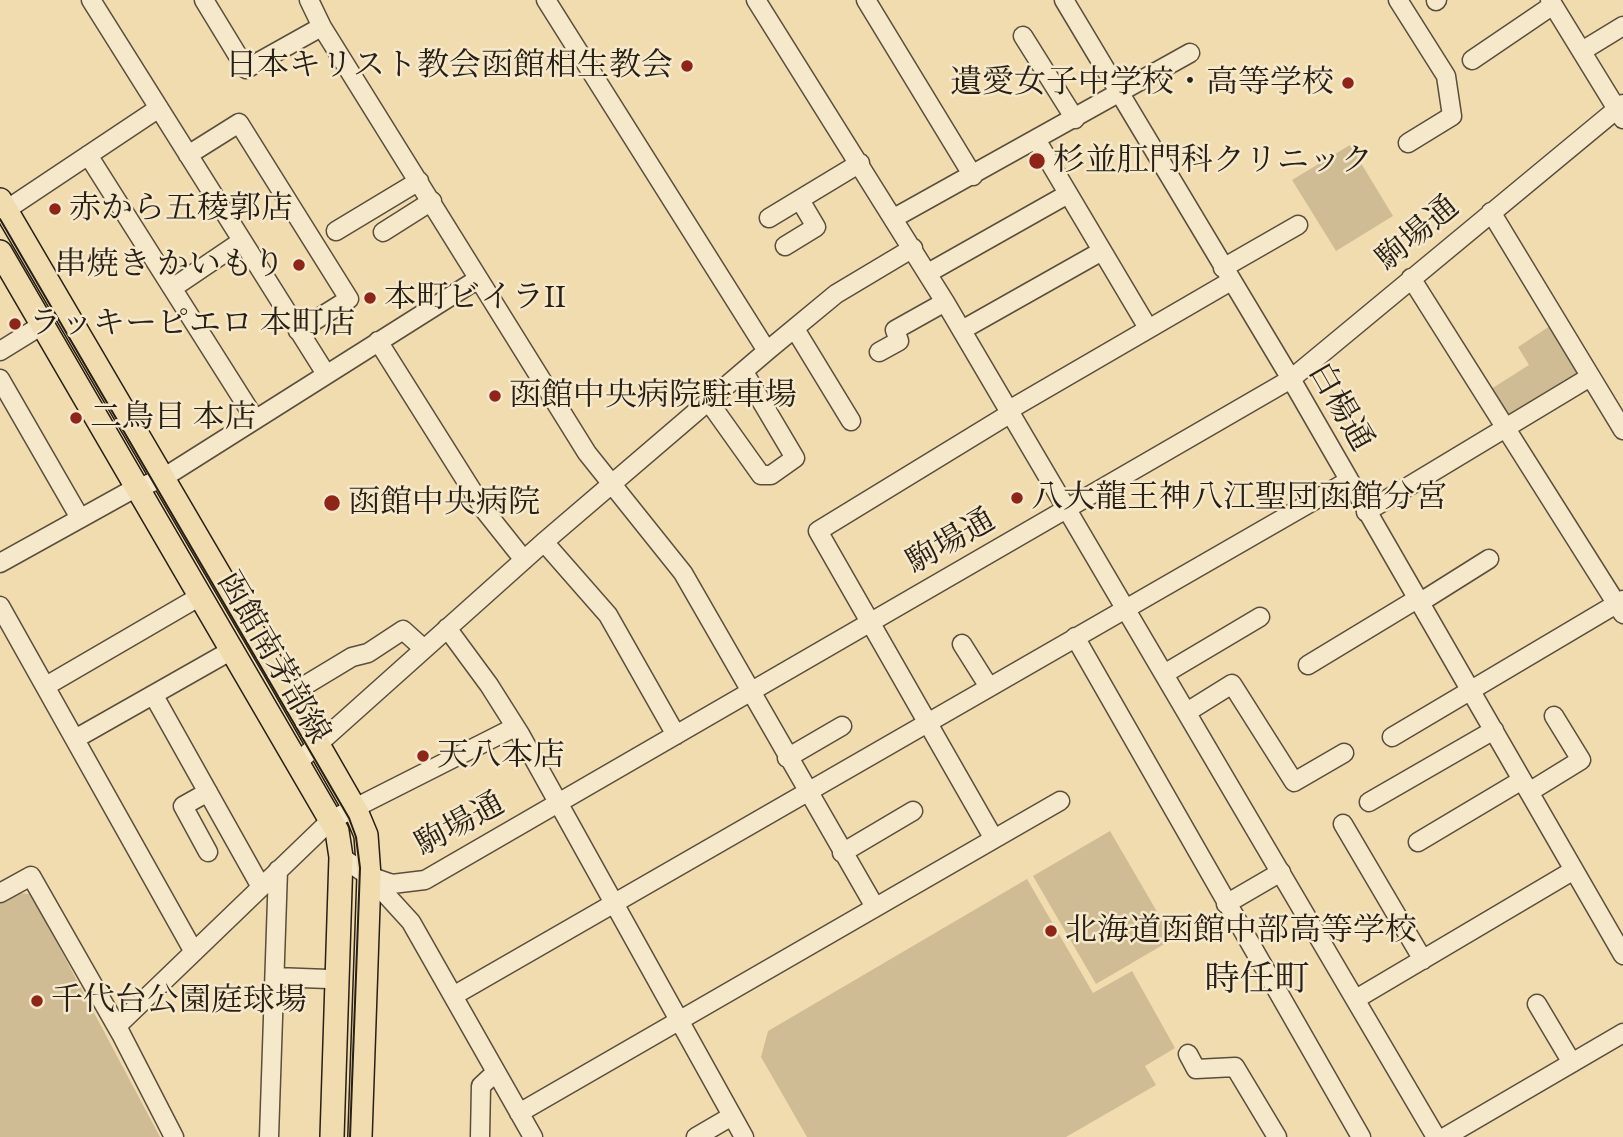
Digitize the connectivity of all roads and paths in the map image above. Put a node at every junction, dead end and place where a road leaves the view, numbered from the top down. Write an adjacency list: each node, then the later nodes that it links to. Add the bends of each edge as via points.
1 (91, 0): 17 (street)
2 (204, 0): 11 (street, via 246,69)
3 (309, 0): 26 (street)
4 (546, 0): 55 (street)
5 (756, 0): 24 (street)
6 (866, 0): 25 (street)
7 (1064, 0): 16 (street, 白楊通)
8 (1398, 0): 21 (street, via 1446,76 1452,116)
9 (1552, 3): 13 (street); 15 (street)
10 (1623, 26): 13 (street)
11 (314, 31)
12 (1023, 36): 19 (street)
13 (1582, 51): 18 (street)
14 (1190, 53): 16 (street)
15 (1472, 60)
16 (1121, 94): 19 (street); 43 (street, 白楊通)
17 (159, 108): 22 (street); 23 (street)
18 (1621, 110): 31 (street, 駒場通)
19 (1075, 119): 20 (street)
20 (1037, 141): 25 (street); 27 (street)
21 (1408, 143)
22 (88, 155): 30 (street); 46 (street)
23 (188, 155): 37 (street); 52 (street, via 239,123 349,299)
24 (860, 163): 28 (street); 33 (street)
25 (973, 176): 33 (street)
26 (419, 181): 29 (street); 35 (street)
27 (1068, 194): 40 (street); 42 (street)
28 (800, 200): 32 (street); 38 (street, via 816,227)
29 (432, 201): 36 (street); 45 (street)
30 (3, 205): 68 (main road)
31 (1491, 212): 44 (street, 駒場通); 59 (street)
32 (769, 218)
33 (894, 218): 39 (street)
34 (1298, 225): 43 (street)
35 (336, 231)
36 (383, 232)
37 (242, 241): 46 (street); 52 (street)
38 (785, 246)
39 (913, 248): 42 (street); 49 (street, via 836,294)
40 (1102, 251): 48 (street); 51 (street)
41 (0, 252): 71 (main road, 函館南茅部線)
42 (928, 273): 47 (street)
43 (1227, 274): 48 (street); 61 (street, 白楊通)
44 (1411, 278): 61 (street, 駒場通); 66 (street)
45 (478, 279): 53 (street); 70 (street)
46 (174, 287): 64 (street)
47 (945, 302): 51 (street); 56 (street, via 895,330 899,341)
48 (1148, 328): 63 (street)
49 (795, 329): 55 (street); 65 (street)
50 (34, 330): 54 (street)
51 (962, 330): 63 (street)
52 (298, 331): 58 (street)
53 (378, 341): 58 (street); 77 (street, via 485,511)
54 (0, 351)
55 (768, 351): 57 (street)
56 (879, 352)
57 (744, 372): 62 (street); 62 (street, via 795,458 771,475 761,475)
58 (326, 374): 64 (street)
59 (1590, 377): 66 (street); 67 (street)
60 (0, 379): 74 (street)
61 (1291, 379): 69 (street, 白楊通); 72 (street, 駒場通)
62 (709, 402): 70 (street)
63 (1010, 412): 72 (street); 85 (street, via 818,531)
64 (255, 419): 68 (street)
65 (851, 421)
66 (1506, 430): 73 (street); 81 (street)
67 (1623, 430)
68 (163, 478): 71 (street); 97 (main road)
69 (1348, 481): 73 (street, 白楊通); 83 (street)
70 (611, 487): 75 (street); 96 (street, via 683,573)
71 (139, 488): 74 (street); 90 (main road, 函館南茅部線)
72 (1067, 510): 83 (street); 85 (street, 駒場通)
73 (1366, 512): 80 (street, 白楊通)
74 (80, 519): 78 (street)
75 (544, 541): 77 (street); 105 (street, via 608,615)
76 (1489, 559): 80 (street)
77 (524, 560): 86 (street)
78 (0, 563)
79 (192, 601): 93 (street)
80 (1418, 601): 91 (street); 95 (street, 白楊通)
81 (1621, 606): 95 (street)
82 (0, 607): 93 (street)
83 (1125, 609): 87 (street); 92 (street)
84 (1260, 617): 92 (street)
85 (871, 623): 96 (street, 駒場通); 101 (street)
86 (447, 628): 89 (street); 103 (street)
87 (1075, 637): 94 (street); 133 (street)
88 (962, 644): 94 (street)
89 (424, 649): 97 (street, via 403,630); 108 (street)
90 (232, 650): 98 (street); 111 (main road, 函館南茅部線)
91 (1308, 666)
92 (1164, 674): 99 (street)
93 (46, 686): 107 (street)
94 (989, 687): 101 (street)
95 (1471, 690): 104 (street, 白楊通); 106 (street)
96 (751, 694): 105 (street, 駒場通); 110 (street)
97 (289, 695): 108 (main road)
98 (154, 696): 107 (street); 113 (street)
99 (1187, 712): 109 (street, via 1232,684 1294,782); 129 (street)
100 (1554, 716): 112 (street, via 1581,760)
101 (928, 723): 114 (street); 122 (street)
102 (842, 726): 110 (street)
103 (515, 727): 117 (street); 118 (street)
104 (1494, 730): 112 (street, 白楊通); 116 (street)
105 (676, 735): 117 (street, 駒場通)
106 (1392, 737)
107 (75, 739): 136 (street)
108 (318, 744): 111 (street); 118 (main road)
109 (1343, 753)
110 (788, 758): 114 (street)
111 (298, 762): 120 (main road, 函館南茅部線)
112 (1526, 786): 123 (street); 128 (street, 白楊通)
113 (208, 792): 124 (street, via 183,806); 131 (street)
114 (808, 794): 125 (street); 134 (street)
115 (1060, 801): 122 (street)
116 (1369, 802)
117 (557, 804): 130 (street, 駒場通, via 425,880 392,884); 134 (street)
118 (355, 809): 120 (street); 130 (main road, via 366,835)
119 (913, 811): 125 (street)
120 (331, 820): 126 (main road, 函館南茅部線, via 341,841); 127 (street)
121 (1343, 824): 138 (street)
122 (994, 839): 135 (street)
123 (1418, 842)
124 (208, 852)
125 (842, 853): 135 (street)
126 (341, 857): 130 (street); 154 (main road, 函館南茅部線)
127 (278, 870): 131 (street); 139 (street)
128 (1574, 870): 137 (street, 白楊通); 138 (street)
129 (1281, 872): 133 (street); 142 (street)
130 (369, 876): 141 (street, via 411,922); 155 (main road)
131 (261, 887): 136 (street)
132 (0, 893): 145 (street, via 31,876)
133 (1226, 904): 161 (street)
134 (614, 905): 141 (street); 144 (street)
135 (875, 907): 144 (street)
136 (194, 952): 145 (street)
137 (1623, 955)
138 (1423, 960): 142 (street)
139 (275, 977): 140 (street); 153 (street)
140 (328, 979)
141 (453, 996): 149 (street)
142 (1356, 999): 162 (street)
143 (1537, 1004): 148 (street)
144 (679, 1020): 150 (street); 151 (street)
145 (117, 1026): 152 (street)
146 (1623, 1033): 148 (street)
147 (1188, 1054): 160 (street, via 1196,1069 1235,1067)
148 (1572, 1063): 163 (street)
149 (496, 1072): 150 (street); 156 (street, via 481,1086)
150 (520, 1113): 157 (street)
151 (732, 1116): 158 (street); 159 (street)
152 (174, 1137)
153 (269, 1137)
154 (332, 1137)
155 (359, 1137)
156 (480, 1137)
157 (533, 1137)
158 (696, 1137)
159 (744, 1137)
160 (1277, 1137)
161 (1361, 1137)
162 (1436, 1137)
163 (1445, 1137)

